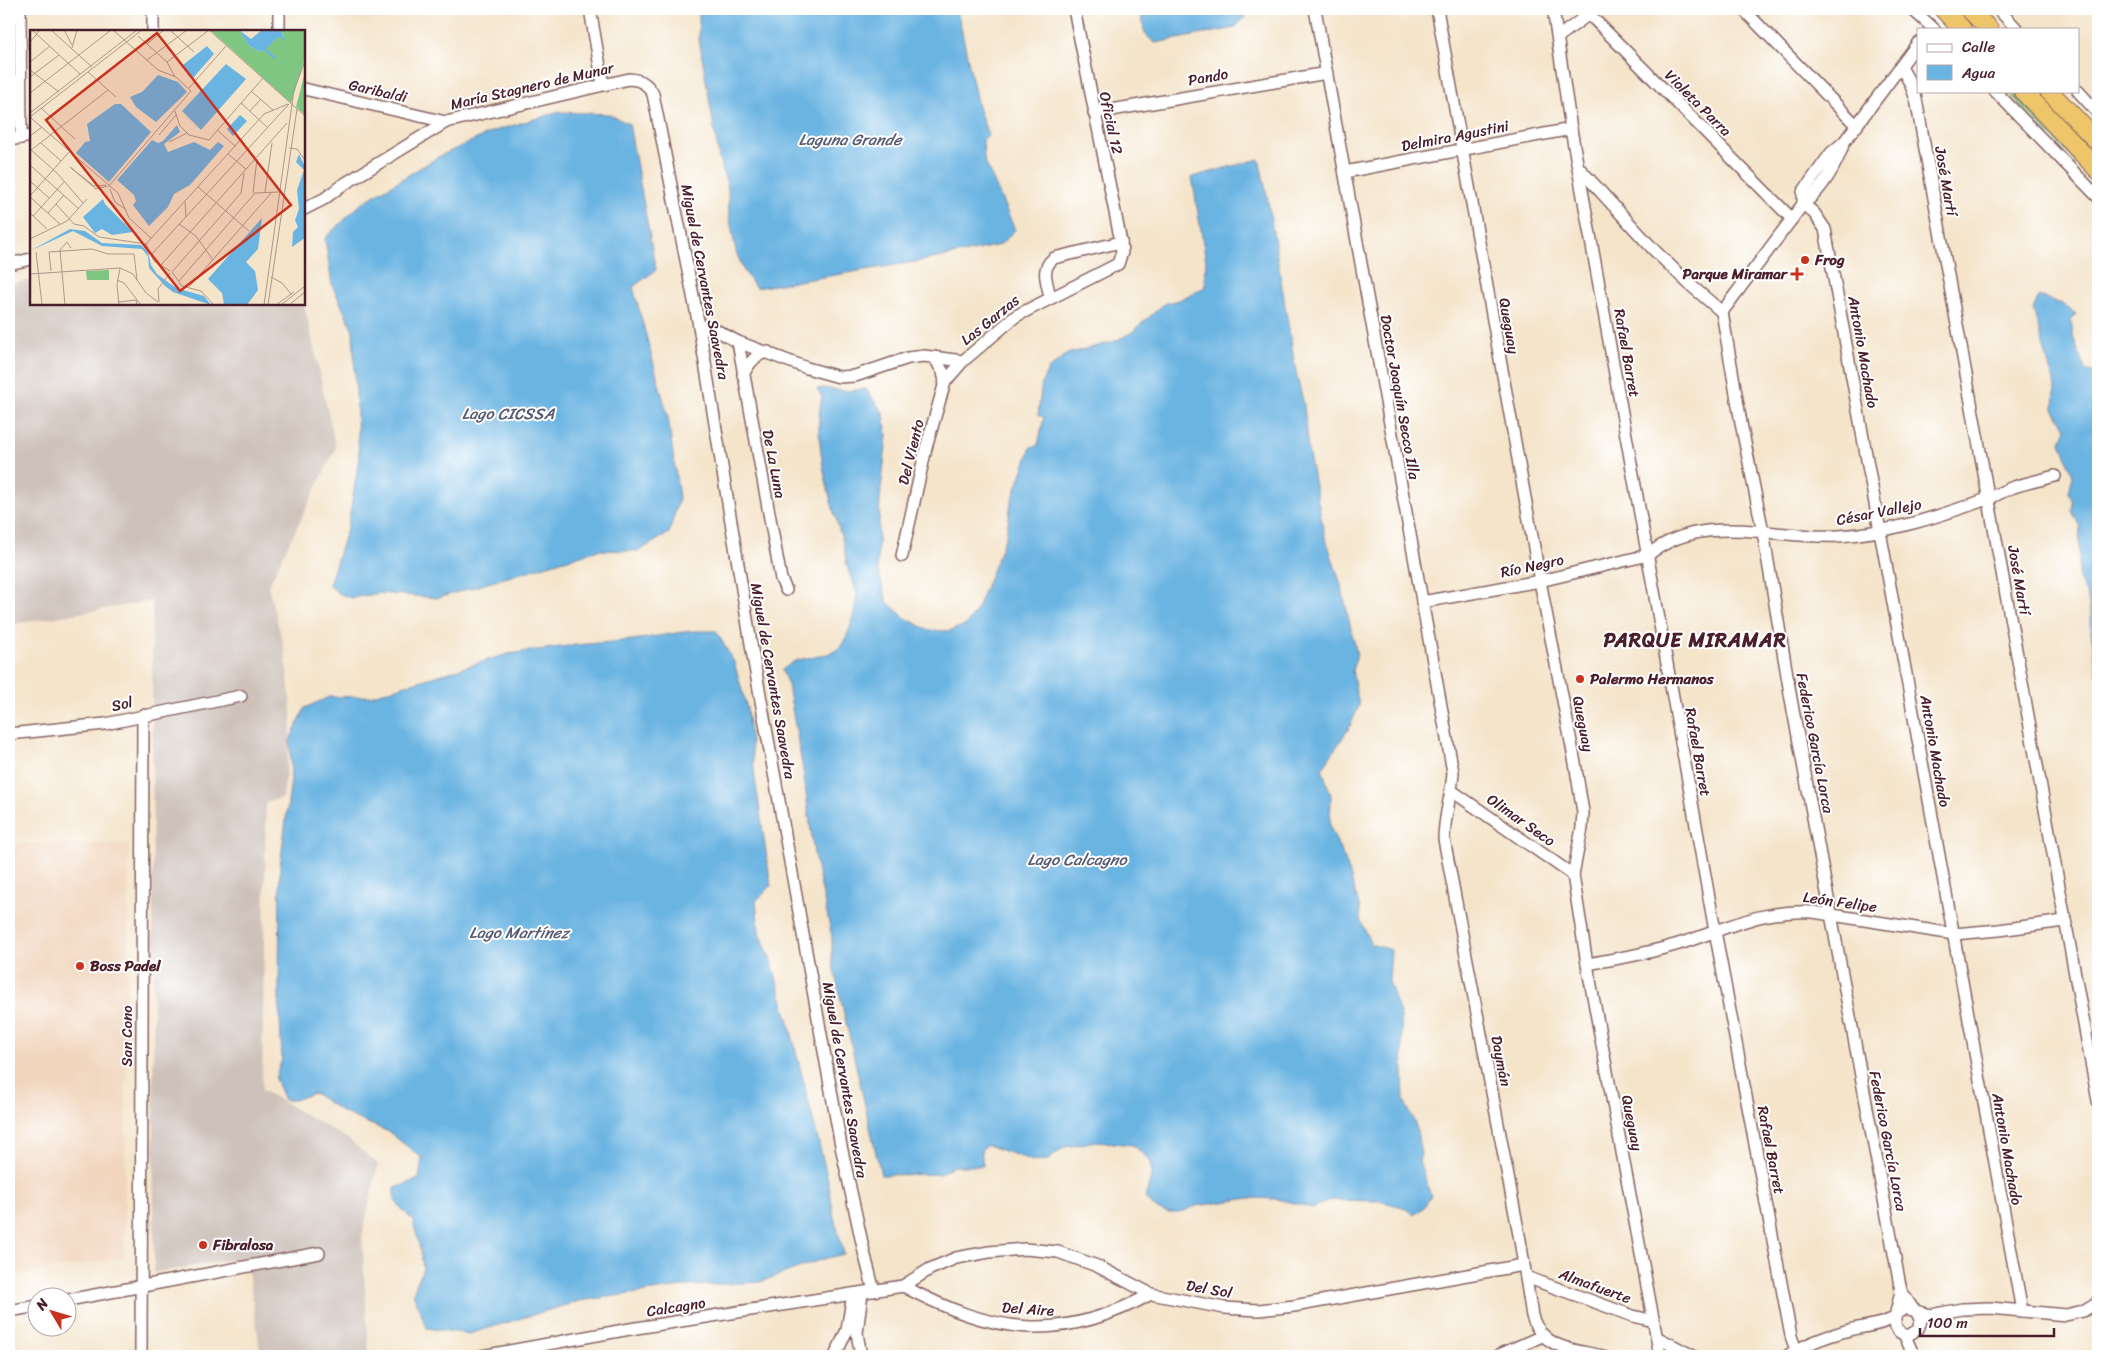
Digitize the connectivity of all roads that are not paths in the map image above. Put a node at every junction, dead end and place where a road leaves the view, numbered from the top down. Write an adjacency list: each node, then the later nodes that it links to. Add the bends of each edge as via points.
1 (20, 9): 37 (street)
2 (153, 9): 19 (street)
3 (279, 9): 20 (street)
4 (590, 9): 26 (street)
5 (1074, 9): 32 (street, Oficial 12)
6 (1315, 9): 24 (street, Doctor Joaquín Secco Illa)
7 (1437, 9): 40 (street, Queguay)
8 (1554, 9): 21 (street, Rafael Barret)
9 (1743, 9): 35 (street)
10 (1912, 9): 15 (street)
11 (1945, 9): 15 (street); 16 (highway)
12 (1969, 9): 17 (highway)
13 (1998, 9): 18 (street)
14 (1586, 11): 21 (street); 49 (street, Violeta Parra)
15 (1931, 28)
16 (1961, 28)
17 (1988, 28)
18 (2016, 28)
19 (153, 30)
20 (279, 30)
21 (1558, 37): 36 (street, Rafael Barret)
22 (1917, 43): 23 (street)
23 (1901, 67): 35 (street); 63 (street, José Martí, via 1916,99)
24 (1327, 73): 32 (street, Pando); 43 (street, Doctor Joaquín Secco Illa)
25 (641, 81): 26 (street, María Stagnero de Munar, via 629,79); 55 (street, Miguel de Cervantes Saavedra, via 650,87 653,94)
26 (603, 84): 34 (street, María Stagnero de Munar)
27 (305, 89): 34 (street, Garibaldi)
28 (1995, 92): 46 (street)
29 (2024, 92): 42 (highway)
30 (2050, 92): 39 (highway)
31 (2079, 92): 33 (street)
32 (1094, 113): 50 (street, Oficial 12)
33 (2098, 113)
34 (446, 122): 48 (street, María Stagnero de Munar, via 341,186 324,200)
35 (1856, 126): 47 (street, via 1831,153 1803,192)
36 (1571, 129): 40 (street, Delmira Agustini); 41 (street, Rafael Barret)
37 (26, 137): 38 (street)
38 (9, 140)
39 (2098, 142)
40 (1462, 151): 43 (street, Delmira Agustini); 68 (street, Queguay)
41 (1579, 168): 44 (street); 45 (street, Rafael Barret)
42 (2098, 170)
43 (1345, 172): 70 (street, Doctor Joaquín Secco Illa)
44 (1598, 187): 45 (street, via 1593,186); 54 (street, via 1653,249)
45 (1583, 192): 66 (street, Rafael Barret)
46 (2098, 197)
47 (1802, 204): 49 (street); 64 (street, Antonio Machado, via 1814,213 1825,229)
48 (305, 209)
49 (1792, 219): 54 (street)
50 (1121, 242): 53 (street, Las Garzas, via 1118,264); 53 (street, via 1054,258 1047,263 1045,271)
51 (30, 259): 52 (street)
52 (9, 264)
53 (1050, 297): 59 (street, Las Garzas, via 1016,316)
54 (1722, 312): 65 (street, Federico García Lorca)
55 (698, 326): 56 (street, Las Garzas, via 714,329); 86 (street, Miguel de Cervantes Saavedra, via 753,656 841,1146)
56 (738, 342): 57 (street, Las Garzas); 60 (street, De La Luna)
57 (768, 352): 58 (street, Las Garzas, via 839,377 855,376 908,358); 60 (street, via 754,358)
58 (934, 357): 59 (street, Las Garzas); 61 (street)
59 (963, 360): 61 (street)
60 (742, 375): 69 (street, De La Luna, via 781,579)
61 (945, 382): 67 (street, Del Viento, via 926,448)
62 (2055, 476): 63 (street, César Vallejo, via 2010,488)
63 (1989, 498): 64 (street, César Vallejo, via 1909,524); 77 (street, José Martí)
64 (1879, 530): 65 (street, César Vallejo, via 1822,537); 79 (street, Antonio Machado)
65 (1763, 532): 66 (street, César Vallejo, via 1722,529 1699,532 1672,540); 76 (street, Federico García Lorca)
66 (1648, 555): 68 (street, Río Negro); 78 (street, Rafael Barret)
67 (902, 556)
68 (1540, 581): 70 (street, Río Negro); 75 (street, Queguay, via 1583,812)
69 (786, 590)
70 (1422, 602): 74 (street, Doctor Joaquín Secco Illa, via 1453,772)
71 (241, 696): 72 (street, Sol)
72 (143, 715): 73 (street, Sol, via 105,724); 84 (street, San Cono)
73 (9, 734)
74 (1452, 791): 75 (street, Olimar Seco); 83 (street, Daymán, via 1444,822 1444,839)
75 (1573, 874): 80 (street, Queguay)
76 (1832, 915): 78 (street, León Felipe, via 1794,910 1774,912); 79 (street, León Felipe); 87 (street, Federico García Lorca)
77 (2064, 921): 79 (street, León Felipe); 81 (street, José Martí)
78 (1715, 931): 80 (street, León Felipe, via 1668,947); 105 (street, Rafael Barret, via 1789,1326)
79 (1954, 934): 95 (street, Antonio Machado)
80 (1587, 964): 98 (street, Queguay)
81 (2098, 1101)
82 (319, 1253): 84 (street)
83 (1525, 1271): 89 (street, Del Sol, via 1276,1309 1224,1308); 98 (street, Almafuerte, via 1633,1316); 102 (street, Daymán, via 1532,1316)
84 (142, 1286): 90 (street); 106 (street, San Cono)
85 (903, 1286): 86 (street, Calcagno); 89 (street, Del Aire, via 967,1316 1041,1328 1072,1326 1124,1310); 89 (street, Del Sol, via 956,1258 1025,1249 1058,1252 1097,1266)
86 (874, 1291): 88 (street, Calcagno)
87 (1901, 1291): 93 (street, Federico García Lorca); 97 (street, Federico García Lorca)
88 (857, 1293): 107 (street, Calcagno); 108 (street, via 848,1330); 109 (street, via 857,1333)
89 (1152, 1294)
90 (78, 1298)
91 (2098, 1302): 95 (street, via 2083,1311 2066,1315)
92 (28, 1308): 94 (street)
93 (1914, 1310): 96 (street); 97 (street, via 1906,1308); 100 (street, via 1920,1317)
94 (9, 1311)
95 (2022, 1311): 96 (street, via 1990,1308)
96 (1930, 1314): 100 (street)
97 (1896, 1315): 99 (street); 101 (street, via 1895,1326)
98 (1654, 1321): 103 (street, Queguay)
99 (1878, 1324): 101 (street); 105 (street, via 1817,1340)
100 (1918, 1328): 101 (street); 104 (street)
101 (1902, 1334): 104 (street)
102 (1542, 1336): 110 (street); 111 (street, via 1563,1347)
103 (1658, 1338): 112 (street, Queguay); 113 (street)
104 (1913, 1352)
105 (1791, 1353)
106 (142, 1356)
107 (482, 1356)
108 (835, 1356)
109 (861, 1356)
110 (1497, 1356)
111 (1603, 1356)
112 (1660, 1356)
113 (1693, 1356)

